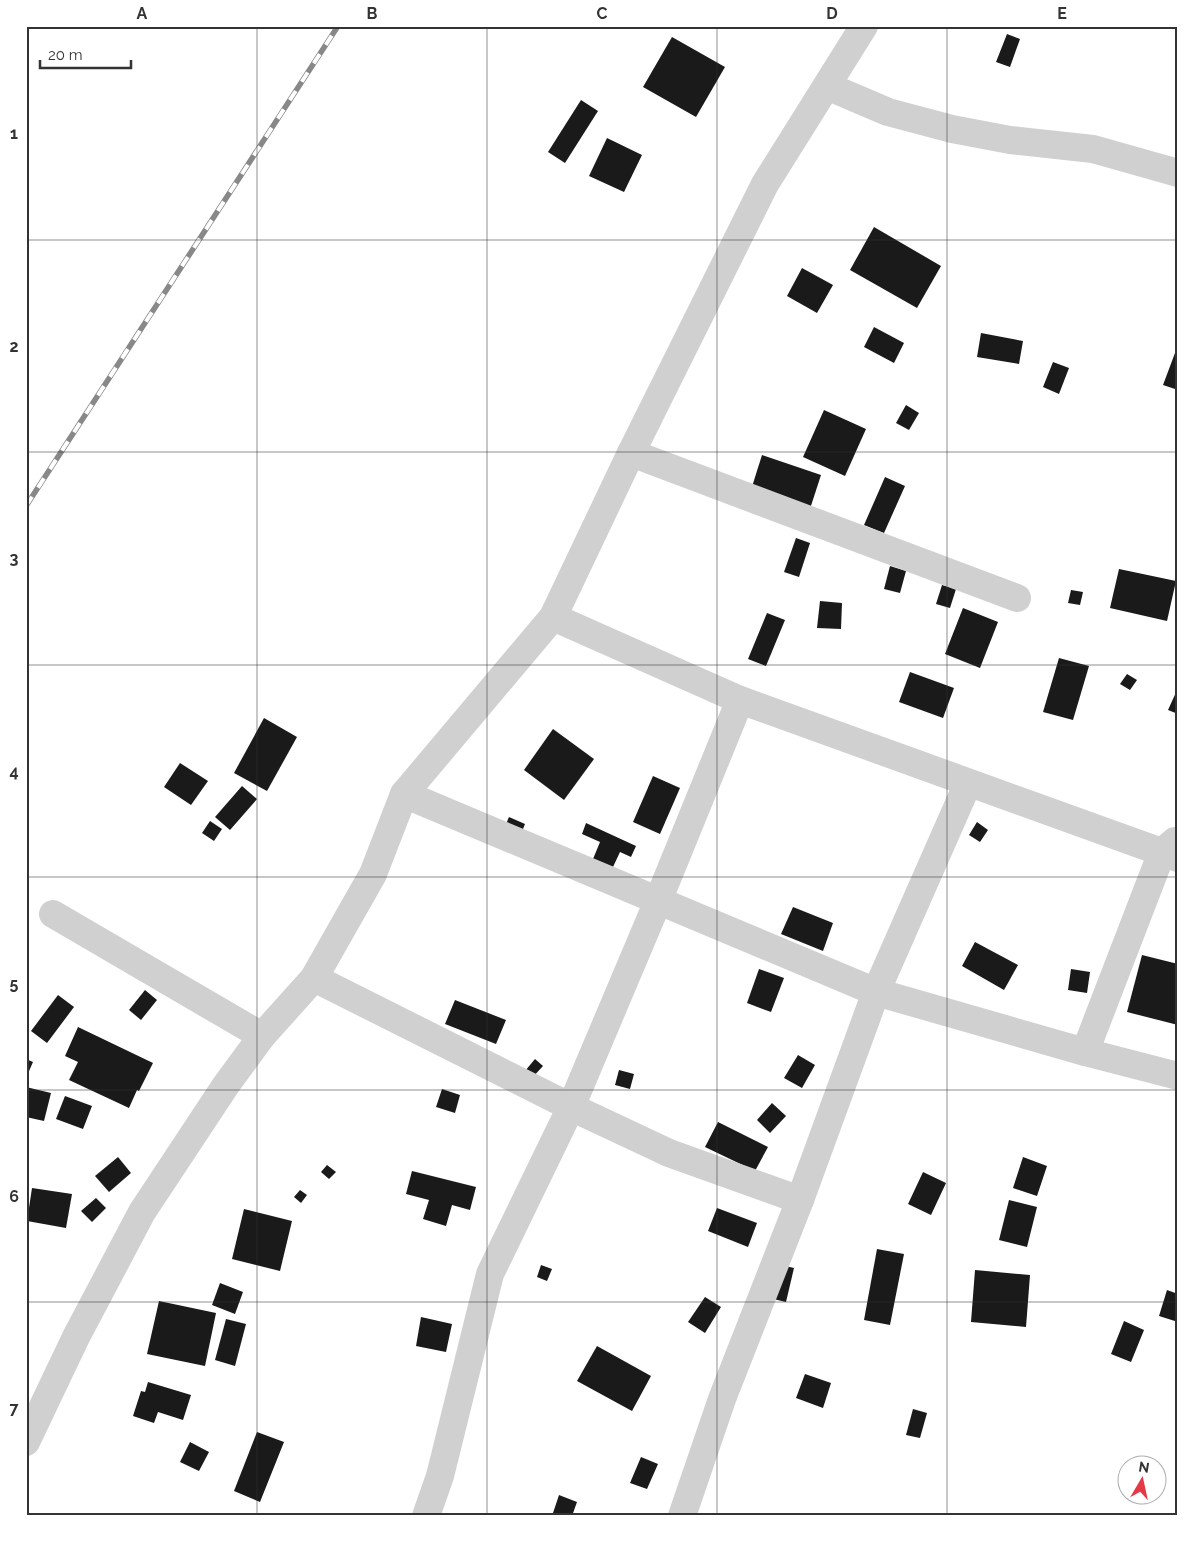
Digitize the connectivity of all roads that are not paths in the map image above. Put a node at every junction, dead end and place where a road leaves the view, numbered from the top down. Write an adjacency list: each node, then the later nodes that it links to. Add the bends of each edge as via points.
1 (864, 26): 2 (street)
2 (827, 86): 3 (street, via 888,112 952,129 1010,140 1093,149); 4 (street, via 765,184)
3 (1178, 173)
4 (632, 453): 5 (street); 6 (street)
5 (1017, 598)
6 (553, 617): 7 (street); 9 (street)
7 (740, 700): 8 (street); 11 (street)
8 (968, 783): 10 (street); 14 (street)
9 (404, 794): 11 (street); 13 (street, via 373,874)
10 (1172, 849): 16 (street)
11 (658, 901): 14 (street); 18 (street)
12 (53, 914): 15 (street)
13 (314, 978): 15 (street); 18 (street)
14 (876, 992): 16 (street); 19 (street)
15 (262, 1036): 20 (street, via 142,1212 76,1337)
16 (1085, 1052): 17 (street)
17 (1178, 1076)
18 (571, 1107): 19 (street, via 669,1153); 21 (street, via 490,1274 440,1476)
19 (800, 1200): 22 (street, via 722,1400)
20 (26, 1442)
21 (426, 1516)
22 (682, 1516)

